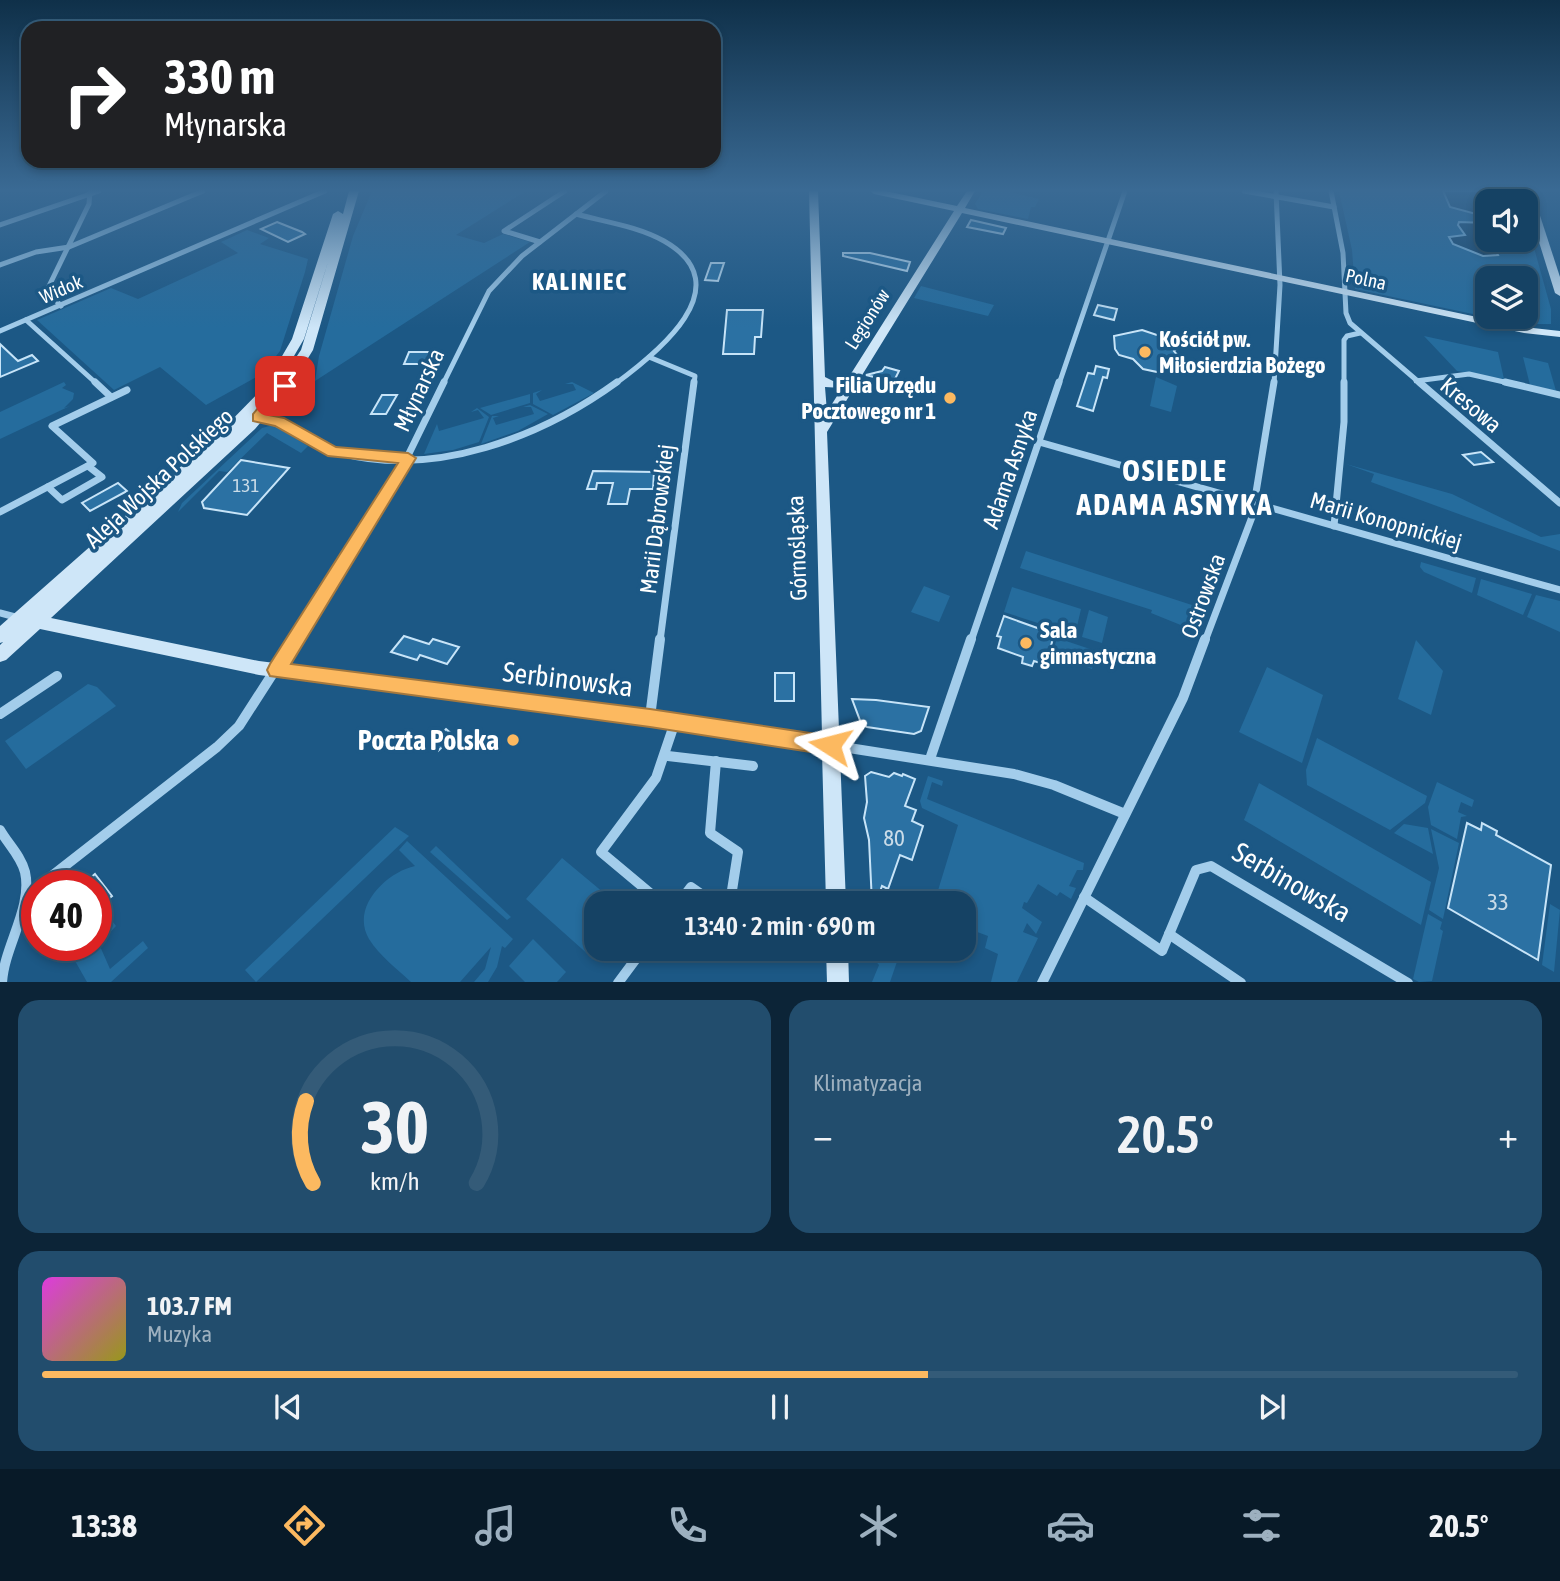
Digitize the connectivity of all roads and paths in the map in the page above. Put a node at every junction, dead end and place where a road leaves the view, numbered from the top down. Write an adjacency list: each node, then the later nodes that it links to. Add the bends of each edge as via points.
1 (73, 237): 19 (street)
2 (93, 237): 19 (street)
3 (220, 237): 25 (street, Widok)
4 (330, 237): 52 (street, Aleja Wojska Polskiego, via 298,339 277,379 225,435)
5 (340, 237): 40 (street, Aleja Wojska Polskiego, via 307,350)
6 (521, 237): 17 (street)
7 (547, 237): 17 (street, Młynarska)
8 (652, 237): 32 (street, via 684,257 694,272 698,291 693,311 682,327)
9 (814, 237): 33 (street, Górnośląska)
10 (942, 237): 36 (street, Legionów)
11 (1086, 237): 18 (street, Polna)
12 (1111, 237): 18 (street, Adama Asnyka)
13 (1278, 237): 22 (street, Ostrowska)
14 (1340, 237): 23 (street)
15 (1542, 237): 24 (street)
16 (1552, 237): 20 (street)
17 (540, 242): 43 (street, Młynarska, via 501,276 485,298)
18 (1109, 242): 22 (street, Polna); 42 (street, Adama Asnyka)
19 (69, 247): 21 (street, via 36,251); 25 (street, via 49,286 49,293)
20 (1560, 258)
21 (0, 265)
22 (1280, 279): 23 (street, Polna); 47 (street, Ostrowska, via 1273,393)
23 (1346, 292): 27 (street, Polna); 29 (street, via 1347,316)
24 (1560, 293)
25 (61, 306): 26 (street, Widok)
26 (26, 320): 28 (street, Widok); 38 (street)
27 (1524, 330): 30 (street, Polna); 31 (street, Polna)
28 (0, 331)
29 (1360, 333): 34 (street, Kresowa); 49 (street, via 1344,340 1344,422)
30 (1560, 334): 31 (street)
31 (1560, 340)
32 (649, 357): 43 (street, via 594,397 530,431 461,453); 58 (street, Marii Dąbrowskiej, via 695,376)
33 (818, 379): 36 (street); 39 (street, Górnośląska)
34 (1416, 381): 37 (street, via 1469,374); 46 (street, Kresowa)
35 (127, 390): 38 (street)
36 (844, 393): 39 (street); 41 (street, Legionów)
37 (1560, 394)
38 (111, 397): 44 (street, via 52,426 93,463)
39 (819, 403): 41 (street, Górnośląska)
40 (258, 417): 43 (street, via 279,422 333,452); 52 (street, Aleja Wojska Polskiego)
41 (820, 433): 60 (street, Górnośląska)
42 (1039, 442): 47 (street, Marii Konopnickiej); 62 (street, Adama Asnyka)
43 (408, 458): 55 (street, Młynarska)
44 (88, 466): 45 (street); 45 (street, via 102,477 62,499)
45 (48, 487): 48 (street)
46 (1560, 503)
47 (1255, 504): 49 (street, Marii Konopnickiej); 65 (street, Ostrowska, via 1199,661)
48 (0, 512)
49 (1334, 526): 50 (street, Marii Konopnickiej)
50 (1560, 590)
51 (0, 613): 52 (street, Serbinowska)
52 (28, 621): 53 (street, Aleja Wojska Polskiego); 54 (street, Aleja Wojska Polskiego); 55 (street, Serbinowska)
53 (0, 636)
54 (0, 655)
55 (276, 670): 58 (street, Serbinowska); 68 (street, Młynarska, via 230,736)
56 (57, 676): 57 (street)
57 (0, 714)
58 (650, 718): 59 (street, Serbinowska)
59 (675, 721): 60 (street, Serbinowska); 61 (street)
60 (830, 745): 62 (street, Serbinowska); 71 (street, Górnośląska)
61 (668, 756): 63 (street); 69 (street, via 649,793 601,852)
62 (930, 759): 65 (street, Serbinowska, via 1035,779)
63 (716, 761): 64 (street); 70 (street, via 710,834 738,852)
64 (752, 766)
65 (1125, 814): 72 (street, Ostrowska)
66 (0, 830): 67 (street)
67 (24, 870)
68 (58, 870)
69 (648, 891)
70 (732, 891)
71 (836, 891)
72 (1084, 897): 74 (street, via 1161,951); 80 (street, Ostrowska)
73 (21, 904): 77 (street, via 4,951)
74 (1169, 934): 81 (street); 82 (street, Serbinowska, via 1196,870 1205,865)
75 (634, 961): 78 (street)
76 (837, 961): 79 (street)
77 (2, 982)
78 (618, 982)
79 (838, 982)
80 (1042, 982)
81 (1241, 982)
82 (1408, 982)

